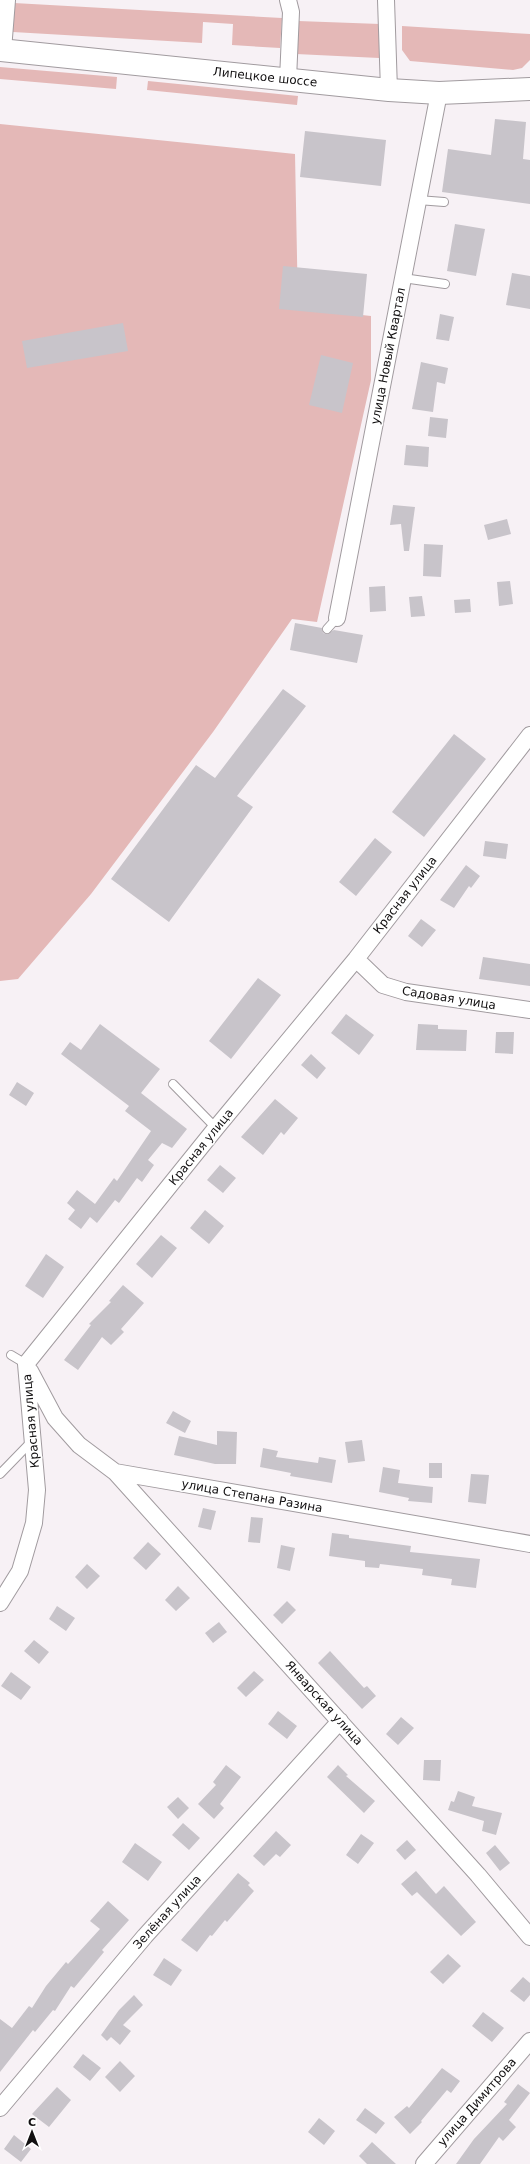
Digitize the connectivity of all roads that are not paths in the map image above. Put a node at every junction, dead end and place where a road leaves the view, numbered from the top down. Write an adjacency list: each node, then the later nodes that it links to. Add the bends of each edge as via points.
1 (7, 0): 4 (street)
2 (288, 0): 5 (street, via 291,12)
3 (386, 0): 7 (street)
4 (1, 50): 5 (main road, Липецкое шоссе)
5 (288, 79): 7 (main road, Липецкое шоссе)
6 (530, 89): 8 (main road, Липецкое шоссе)
7 (389, 90): 8 (main road, Липецкое шоссе)
8 (439, 93): 9 (street, улица Новый Квартал)
9 (418, 200): 10 (lane); 11 (street, улица Новый Квартал)
10 (444, 202)
11 (403, 278): 12 (lane); 13 (street, улица Новый Квартал)
12 (445, 284)
13 (332, 624)
14 (530, 736): 15 (street, Красная улица)
15 (356, 958): 16 (street, Садовая улица, via 383,985 406,992); 18 (street, Красная улица)
16 (530, 1010)
17 (173, 1084): 18 (lane)
18 (216, 1128): 20 (street, Красная улица)
19 (11, 1355): 20 (lane)
20 (26, 1364): 21 (street, Красная улица); 22 (street, улица Степана Разина, via 55,1418 79,1445)
21 (33, 1440): 23 (lane); 25 (street, Красная улица, via 38,1490 34,1523 20,1571)
22 (115, 1472): 24 (street, улица Степана Разина); 26 (street, Январская улица)
23 (0, 1474)
24 (530, 1544)
25 (0, 1603)
26 (340, 1721): 27 (street, Январская улица); 29 (street, Зелёная улица, via 145,1936)
27 (530, 1937)
28 (530, 2040): 30 (street, улица Димитрова)
29 (0, 2108)
30 (424, 2164)

